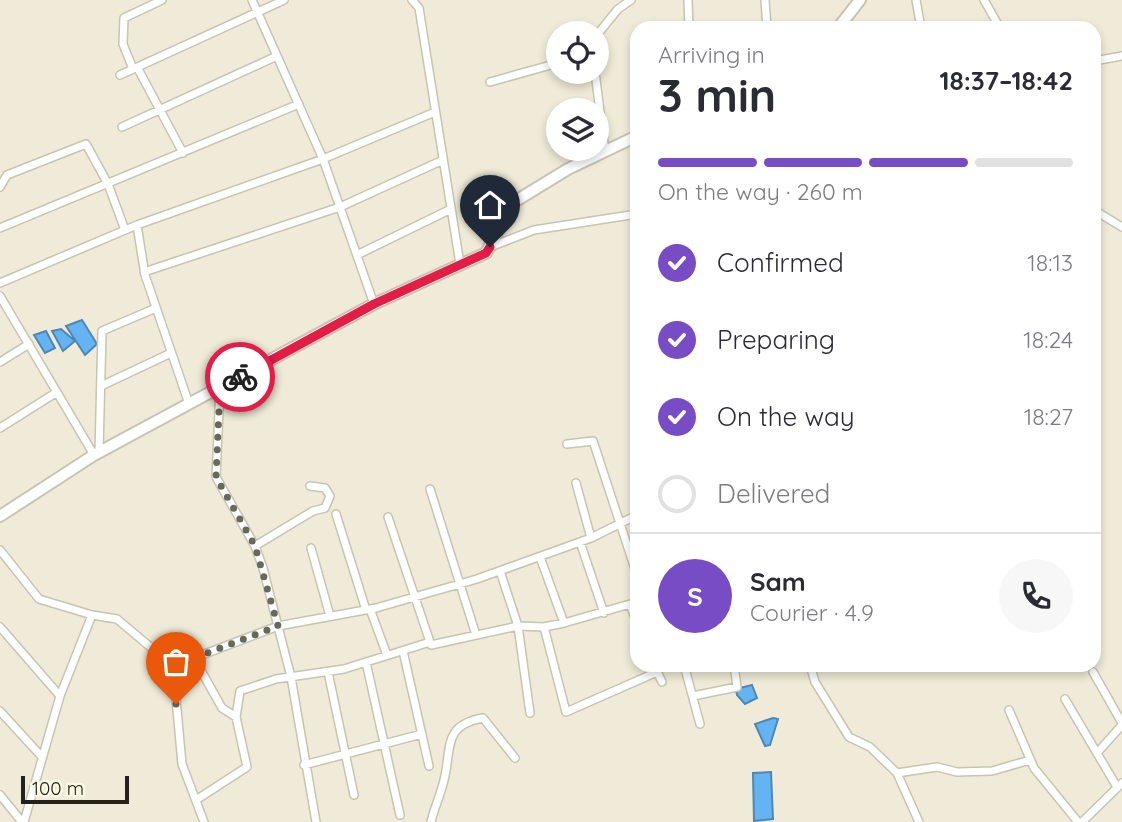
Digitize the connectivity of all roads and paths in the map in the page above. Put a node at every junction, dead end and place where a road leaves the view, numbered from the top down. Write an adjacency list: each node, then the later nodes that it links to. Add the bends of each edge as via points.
1 (162, 0): 22 (street, via 124,18 123,44)
2 (252, 0): 11 (street)
3 (284, 0): 11 (street)
4 (412, 0): 27 (street, via 419,8)
5 (631, 0): 12 (street)
6 (688, 0): 13 (street)
7 (765, 0): 14 (street)
8 (860, 0): 15 (main road)
9 (916, 0): 16 (street)
10 (984, 0): 17 (street)
11 (257, 12): 18 (street); 22 (street)
12 (608, 21)
13 (689, 21)
14 (766, 21)
15 (844, 21)
16 (920, 21)
17 (996, 21)
18 (277, 56): 25 (street); 26 (street)
19 (1122, 57): 20 (street)
20 (1101, 60)
21 (546, 66): 24 (street)
22 (135, 68): 23 (street); 26 (street)
23 (120, 75)
24 (490, 82)
25 (299, 104): 31 (street); 32 (street)
26 (159, 110): 28 (street); 31 (street)
27 (435, 112): 32 (street); 33 (street)
28 (122, 127)
29 (630, 139): 30 (main road)
30 (609, 149)
31 (183, 153): 35 (street)
32 (323, 159): 37 (street); 41 (street)
33 (443, 160): 37 (street); 38 (street)
34 (584, 161): 45 (main road, via 514,202)
35 (108, 184): 36 (street, via 86,144 7,175); 43 (street); 44 (street)
36 (0, 187)
37 (340, 207): 46 (street); 48 (street)
38 (451, 209): 46 (street); 47 (street)
39 (1101, 214): 42 (street)
40 (630, 215): 45 (street, via 534,230)
41 (137, 225): 44 (street); 48 (street)
42 (1122, 227)
43 (0, 228)
44 (125, 230): 49 (street)
45 (490, 247): 47 (main road)
46 (357, 255): 51 (street)
47 (460, 264): 51 (main road)
48 (144, 272): 52 (street)
49 (0, 283)
50 (1, 300): 53 (street)
51 (374, 304): 57 (main road)
52 (156, 307): 54 (street); 56 (street, via 102,331)
53 (29, 344): 55 (street); 58 (street)
54 (172, 353): 56 (street); 59 (street)
55 (0, 362)
56 (101, 386): 62 (street)
57 (220, 388): 59 (main road); 73 (street, via 216,477)
58 (57, 392): 60 (street); 62 (street)
59 (189, 404): 62 (main road)
60 (0, 428)
61 (567, 444): 70 (street, via 593,441)
62 (96, 454): 67 (main road)
63 (576, 483): 71 (street)
64 (310, 486): 73 (street, via 325,488 330,496 325,508)
65 (430, 489): 79 (street)
66 (336, 514): 82 (street)
67 (0, 516)
68 (388, 517): 80 (street)
69 (630, 519): 70 (street)
70 (619, 526): 71 (street); 76 (street)
71 (591, 538): 72 (street)
72 (580, 542): 77 (street); 83 (street)
73 (255, 546): 87 (street)
74 (311, 548): 85 (street)
75 (0, 550): 84 (street, via 39,599)
76 (630, 556)
77 (540, 557): 78 (street); 86 (street)
78 (500, 571): 79 (street); 88 (street)
79 (460, 583): 80 (street); 91 (street)
80 (416, 596): 82 (street); 92 (street)
81 (630, 604): 83 (street)
82 (368, 610): 85 (street); 94 (street)
83 (604, 613): 86 (street)
84 (92, 615): 97 (street, via 117,619); 107 (street)
85 (330, 616): 87 (street)
86 (564, 623): 90 (street)
87 (278, 626): 95 (street); 105 (street)
88 (518, 626): 90 (street); 91 (street); 112 (street)
89 (0, 627): 107 (street)
90 (544, 627): 99 (street, via 566,712)
91 (476, 635): 92 (street, via 434,646)
92 (430, 642): 93 (street)
93 (403, 651): 94 (street); 116 (street)
94 (387, 656): 96 (street)
95 (194, 658): 97 (street); 113 (street, via 222,708)
96 (366, 662): 98 (street); 117 (street)
97 (173, 666): 129 (street, via 182,764)
98 (327, 672): 105 (street); 119 (street)
99 (647, 672)
100 (657, 672): 106 (street)
101 (686, 672): 108 (street)
102 (735, 672): 108 (street, via 737,687)
103 (812, 672): 125 (street, via 849,737 870,747)
104 (1093, 672): 115 (street)
105 (291, 677): 113 (street, via 240,691); 123 (street)
106 (662, 682)
107 (60, 696): 120 (street)
108 (693, 696): 114 (street)
109 (1065, 699): 118 (street)
110 (1009, 710): 122 (street)
111 (0, 711): 120 (street)
112 (530, 713)
113 (236, 717): 129 (street, via 247,767)
114 (700, 724)
115 (1122, 724): 118 (street)
116 (422, 734): 117 (street); 124 (street)
117 (386, 745): 119 (street); 130 (street)
118 (1097, 753): 126 (street)
119 (346, 755): 123 (street); 128 (street)
120 (42, 757): 131 (street)
121 (515, 758): 134 (street, via 483,718 460,726 451,736)
122 (1030, 760): 125 (street, via 992,771 957,772 937,767); 136 (street)
123 (304, 765): 133 (street)
124 (429, 766)
125 (897, 773): 135 (street)
126 (1120, 785): 136 (street)
127 (0, 795): 131 (street)
128 (354, 795)
129 (196, 800): 132 (street)
130 (400, 815)
131 (23, 822)
132 (204, 822)
133 (316, 822)
134 (431, 822)
135 (919, 822)
136 (1080, 822)

